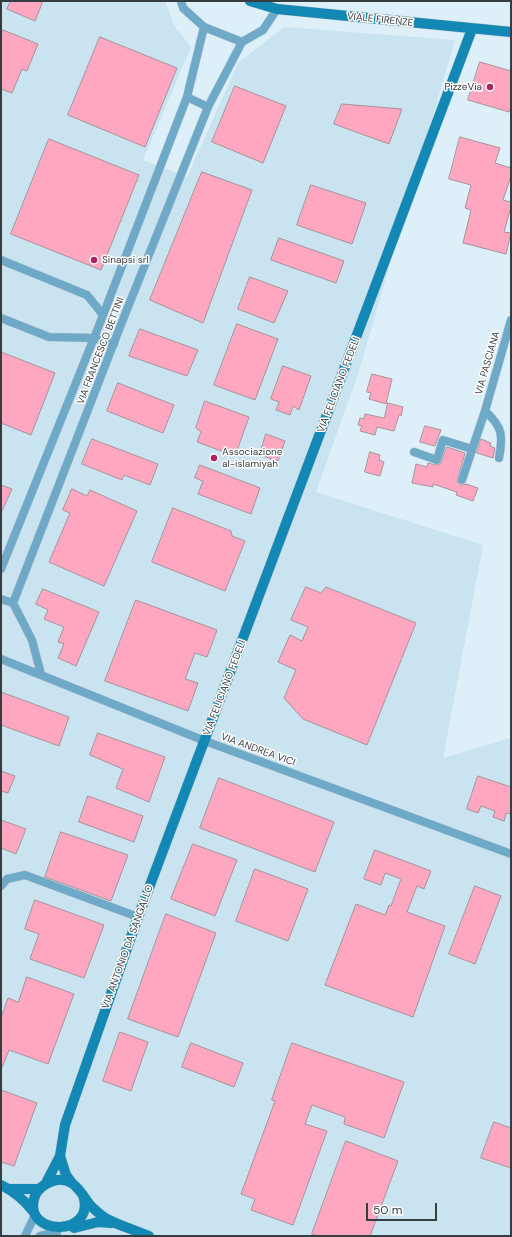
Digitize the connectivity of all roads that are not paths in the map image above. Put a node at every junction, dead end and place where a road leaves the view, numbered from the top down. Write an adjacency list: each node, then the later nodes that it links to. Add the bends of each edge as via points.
1 (181, 1): 4 (street, via 184,8)
2 (250, 1): 3 (street, VIALE FIRENZE)
3 (276, 9): 5 (street, VIALE FIRENZE); 7 (street, via 264,30)
4 (204, 27): 7 (street); 8 (street, VIA FRANCESCO BETTINI)
5 (472, 29): 6 (street, VIALE FIRENZE); 26 (street, VIA FELICIANO FEDELI)
6 (511, 32)
7 (242, 42): 9 (street, VIA FRANCESCO BETTINI)
8 (187, 96): 9 (street); 11 (street, VIA FRANCESCO BETTINI)
9 (208, 107): 15 (street, VIA FRANCESCO BETTINI)
10 (1, 260): 11 (street, via 87,295)
11 (103, 315): 14 (street, VIA FRANCESCO BETTINI)
12 (1, 318): 14 (street, via 48,336)
13 (511, 320): 16 (street, VIA PASCIANA)
14 (94, 338): 15 (street); 21 (street, VIA FRANCESCO BETTINI)
15 (114, 344): 23 (street, VIA FRANCESCO BETTINI)
16 (484, 411): 17 (street, VIA PASCIANA); 19 (street, via 500,431 502,443)
17 (472, 449): 18 (street, via 443,440 437,460); 20 (street, VIA PASCIANA)
18 (414, 452)
19 (499, 458)
20 (462, 480)
21 (1, 569)
22 (1, 599): 23 (street)
23 (13, 603): 25 (street, via 32,640)
24 (1, 658): 25 (street, VIA ANDREA VICI)
25 (40, 674): 26 (street, VIA ANDREA VICI)
26 (205, 741): 27 (street, VIA ANDREA VICI); 29 (street, VIA ANTONIO DA SANGALLO)
27 (511, 854)
28 (1, 886): 29 (street, via 7,879 24,875)
29 (138, 917): 30 (street, VIA ANTONIO DA SANGALLO, via 65,1125)
30 (60, 1156): 31 (street, VIA ANTONIO DA SANGALLO, via 66,1175); 32 (street, VIA ANTONIO DA SANGALLO)
31 (72, 1183): 32 (street, via 54,1180); 34 (street, VIA ANTONIO DA SANGALLO)
32 (43, 1186): 33 (street); 35 (street, VIA ANTONIO DA SANGALLO, via 35,1196)
33 (5, 1187): 35 (street, via 23,1199)
34 (83, 1195): 36 (street, VIA ANTONIO DA SANGALLO, via 96,1211); 37 (street, via 83,1218)
35 (34, 1213): 38 (street, via 43,1227); 39 (street)
36 (118, 1224): 37 (street, via 98,1222); 41 (street)
37 (72, 1229): 38 (street)
38 (58, 1232): 40 (street)
39 (25, 1236)
40 (40, 1236)
41 (149, 1236)

